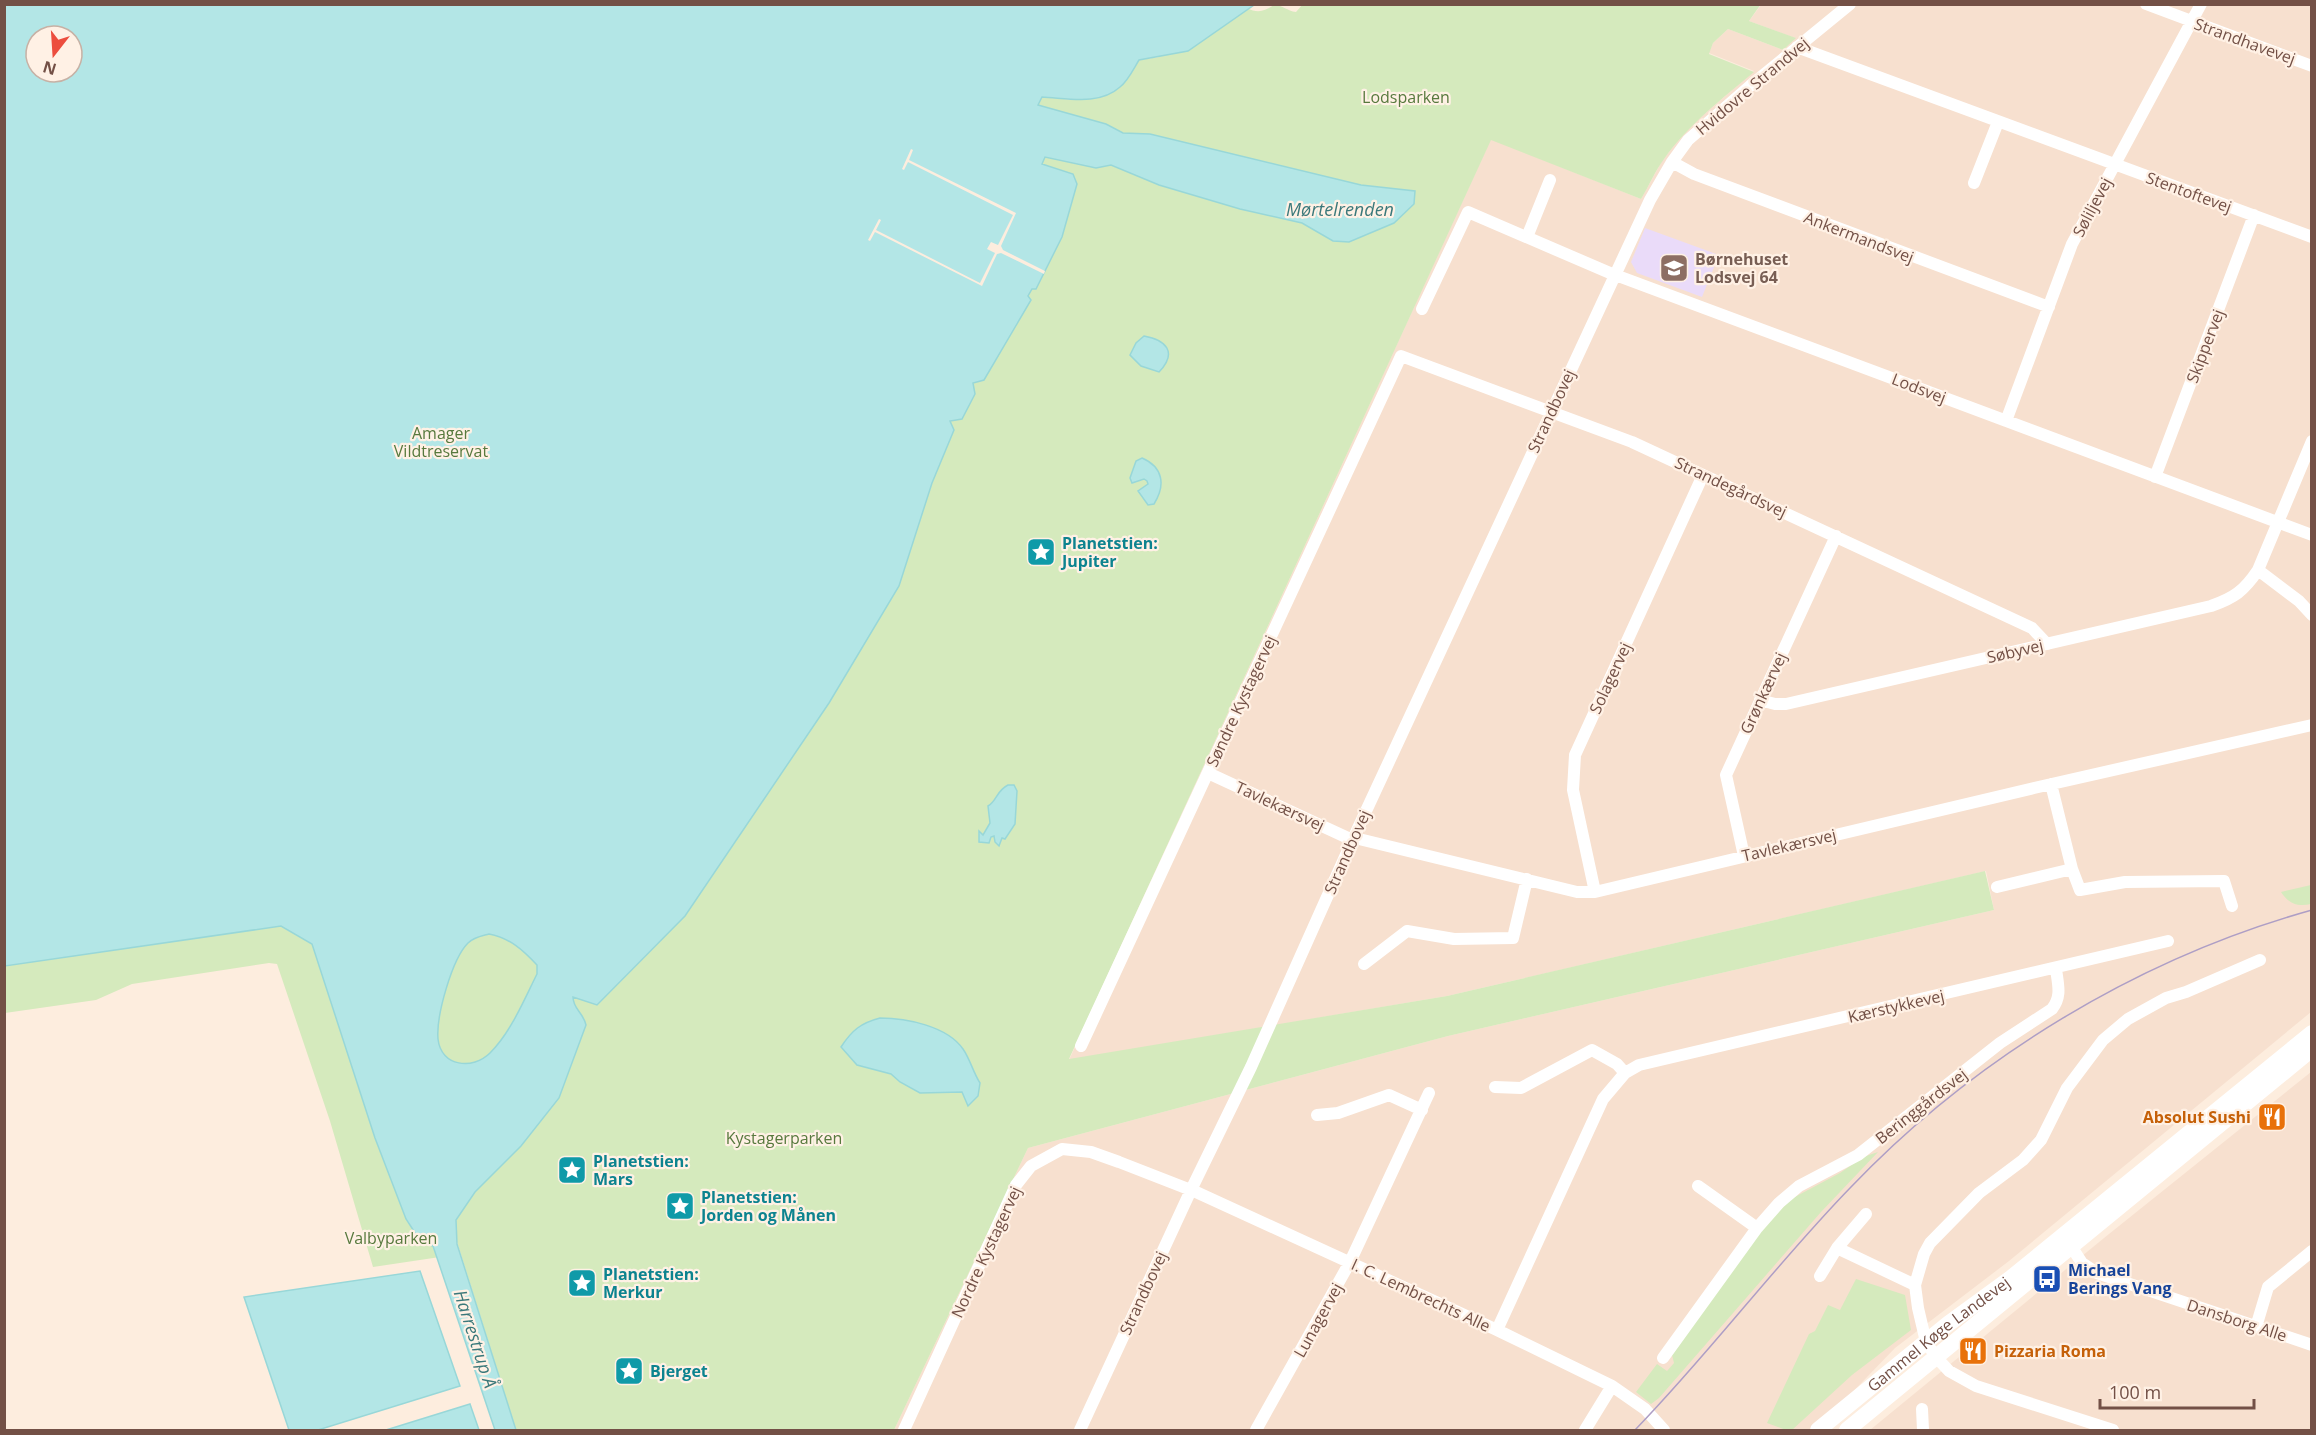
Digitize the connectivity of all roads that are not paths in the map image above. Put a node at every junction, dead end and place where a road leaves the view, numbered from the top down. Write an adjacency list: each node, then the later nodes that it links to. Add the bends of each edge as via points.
1 (1850, 4): 5 (street, Hvidovre Strandvej)
2 (2146, 4): 4 (street, Strandhavevej)
3 (2201, 4): 4 (street, Søliljevej)
4 (2191, 21): 6 (street, Strandhavevej); 9 (street, Søliljevej)
5 (1797, 47): 7 (street, Stentoftevej); 8 (street, Hvidovre Strandvej, via 1707,123)
6 (2312, 66)
7 (1998, 122): 9 (street, Stentoftevej); 11 (street)
8 (1672, 162): 15 (street, Hvidovre Strandvej); 16 (street, Ankermandsvej, via 1715,182)
9 (2115, 164): 12 (street, Stentoftevej); 16 (street, Søliljevej, via 2072,244)
10 (1550, 180): 13 (street)
11 (1974, 183)
12 (2254, 215): 14 (street, Stentoftevej); 23 (street, Skippervej)
13 (1527, 237): 15 (street, Lodsvej); 17 (street, Lodsvej, via 1468,212)
14 (2312, 237)
15 (1615, 274): 19 (street, Strandbovej); 20 (street, Lodsvej)
16 (2049, 307): 20 (street, Søliljevej)
17 (1422, 309)
18 (1401, 356): 19 (street, Strandegårdsvej); 32 (street, Søndre Kystagervej)
19 (1551, 411): 22 (street, Strandegårdsvej); 34 (street, Strandbovej)
20 (2006, 421): 23 (street, Lodsvej)
21 (2312, 441): 24 (street, Søbyvej)
22 (1703, 475): 26 (street, Strandegårdsvej); 39 (street, Solagervej, via 1575,755 1573,790)
23 (2155, 477): 24 (street, Lodsvej)
24 (2277, 522): 25 (street, Lodsvej); 27 (street, Søbyvej)
25 (2312, 535)
26 (1836, 536): 29 (street, Strandegårdsvej, via 2032,628); 30 (street, Grønkærvej)
27 (2258, 570): 28 (street); 29 (street, Søbyvej, via 2246,588 2229,600)
28 (2312, 615)
29 (2047, 644): 30 (street, Søbyvej, via 1786,704)
30 (1760, 700): 35 (street, Grønkærvej, via 1726,775)
31 (2312, 725): 33 (street, Tavlekærsvej)
32 (1208, 773): 34 (street, Tavlekærsvej); 46 (street, Søndre Kystagervej)
33 (2051, 784): 35 (street, Tavlekærsvej); 36 (street)
34 (1353, 839): 37 (street, Tavlekærsvej); 54 (street, Strandbovej)
35 (1744, 856): 39 (street, Tavlekærsvej)
36 (2072, 869): 38 (street); 40 (street, via 2080,890 2125,882 2224,881)
37 (1527, 879): 39 (street, Tavlekærsvej, via 1577,892); 43 (street, via 1513,938 1454,939 1407,931)
38 (1997, 887)
39 (1595, 892)
40 (2232, 906)
41 (2168, 941): 44 (street, Kærstykkevej)
42 (2260, 960): 62 (street, via 2166,998 2128,1019 2103,1040 2067,1088 2041,1140 2023,1160 1979,1193 1930,1243)
43 (1364, 964)
44 (2056, 969): 48 (street, Kærstykkevej, via 1639,1065); 56 (street, Beringgårdsvej, via 2060,993 2052,1009 2000,1043 1858,1155 1799,1186)
45 (2312, 1033): 65 (main road, Gammel Køge Landevej, via 2011,1278)
46 (1081, 1046)
47 (2312, 1049): 57 (main road, Gammel Køge Landevej)
48 (1625, 1073): 49 (street, via 1592,1050 1521,1088); 64 (street, Kærstykkevej, via 1603,1099)
49 (1495, 1087)
50 (1429, 1093): 51 (street, Lunagervej)
51 (1422, 1110): 52 (street, via 1389,1095 1338,1113); 60 (street, Lunagervej)
52 (1317, 1115)
53 (1698, 1186): 56 (street)
54 (1191, 1190): 60 (street, I. C. Lembrechts Alle); 72 (street, Nordre Kystagervej, via 1091,1152 1062,1149 1031,1166 1016,1185); 73 (street, Strandbovej)
55 (1866, 1214): 58 (street)
56 (1756, 1228): 68 (street, Beringgårdsvej)
57 (2071, 1246): 63 (street, Dansborg Alle, via 2082,1263 2097,1273); 67 (main road, Gammel Køge Landevej)
58 (1837, 1248): 61 (street); 62 (street)
59 (2312, 1251): 63 (street, via 2268,1287)
60 (1350, 1263): 64 (street, I. C. Lembrechts Alle); 74 (street, Lunagervej)
61 (1820, 1276)
62 (1915, 1286): 65 (street)
63 (2256, 1327): 66 (street, Dansborg Alle)
64 (1497, 1330): 69 (street, I. C. Lembrechts Alle)
65 (1926, 1342): 67 (street); 77 (main road, Gammel Køge Landevej)
66 (2312, 1345)
67 (1936, 1357): 71 (street, via 1949,1371 1976,1386); 78 (main road, Gammel Køge Landevej)
68 (1663, 1358)
69 (1612, 1386): 75 (street); 76 (street, I. C. Lembrechts Alle, via 1645,1409)
70 (1922, 1408): 79 (street)
71 (2074, 1417): 80 (street); 81 (street)
72 (904, 1431)
73 (1080, 1431)
74 (1256, 1431)
75 (1584, 1431)
76 (1664, 1431)
77 (1818, 1431)
78 (1847, 1431)
79 (1923, 1431)
80 (2074, 1431)
81 (2113, 1431)

